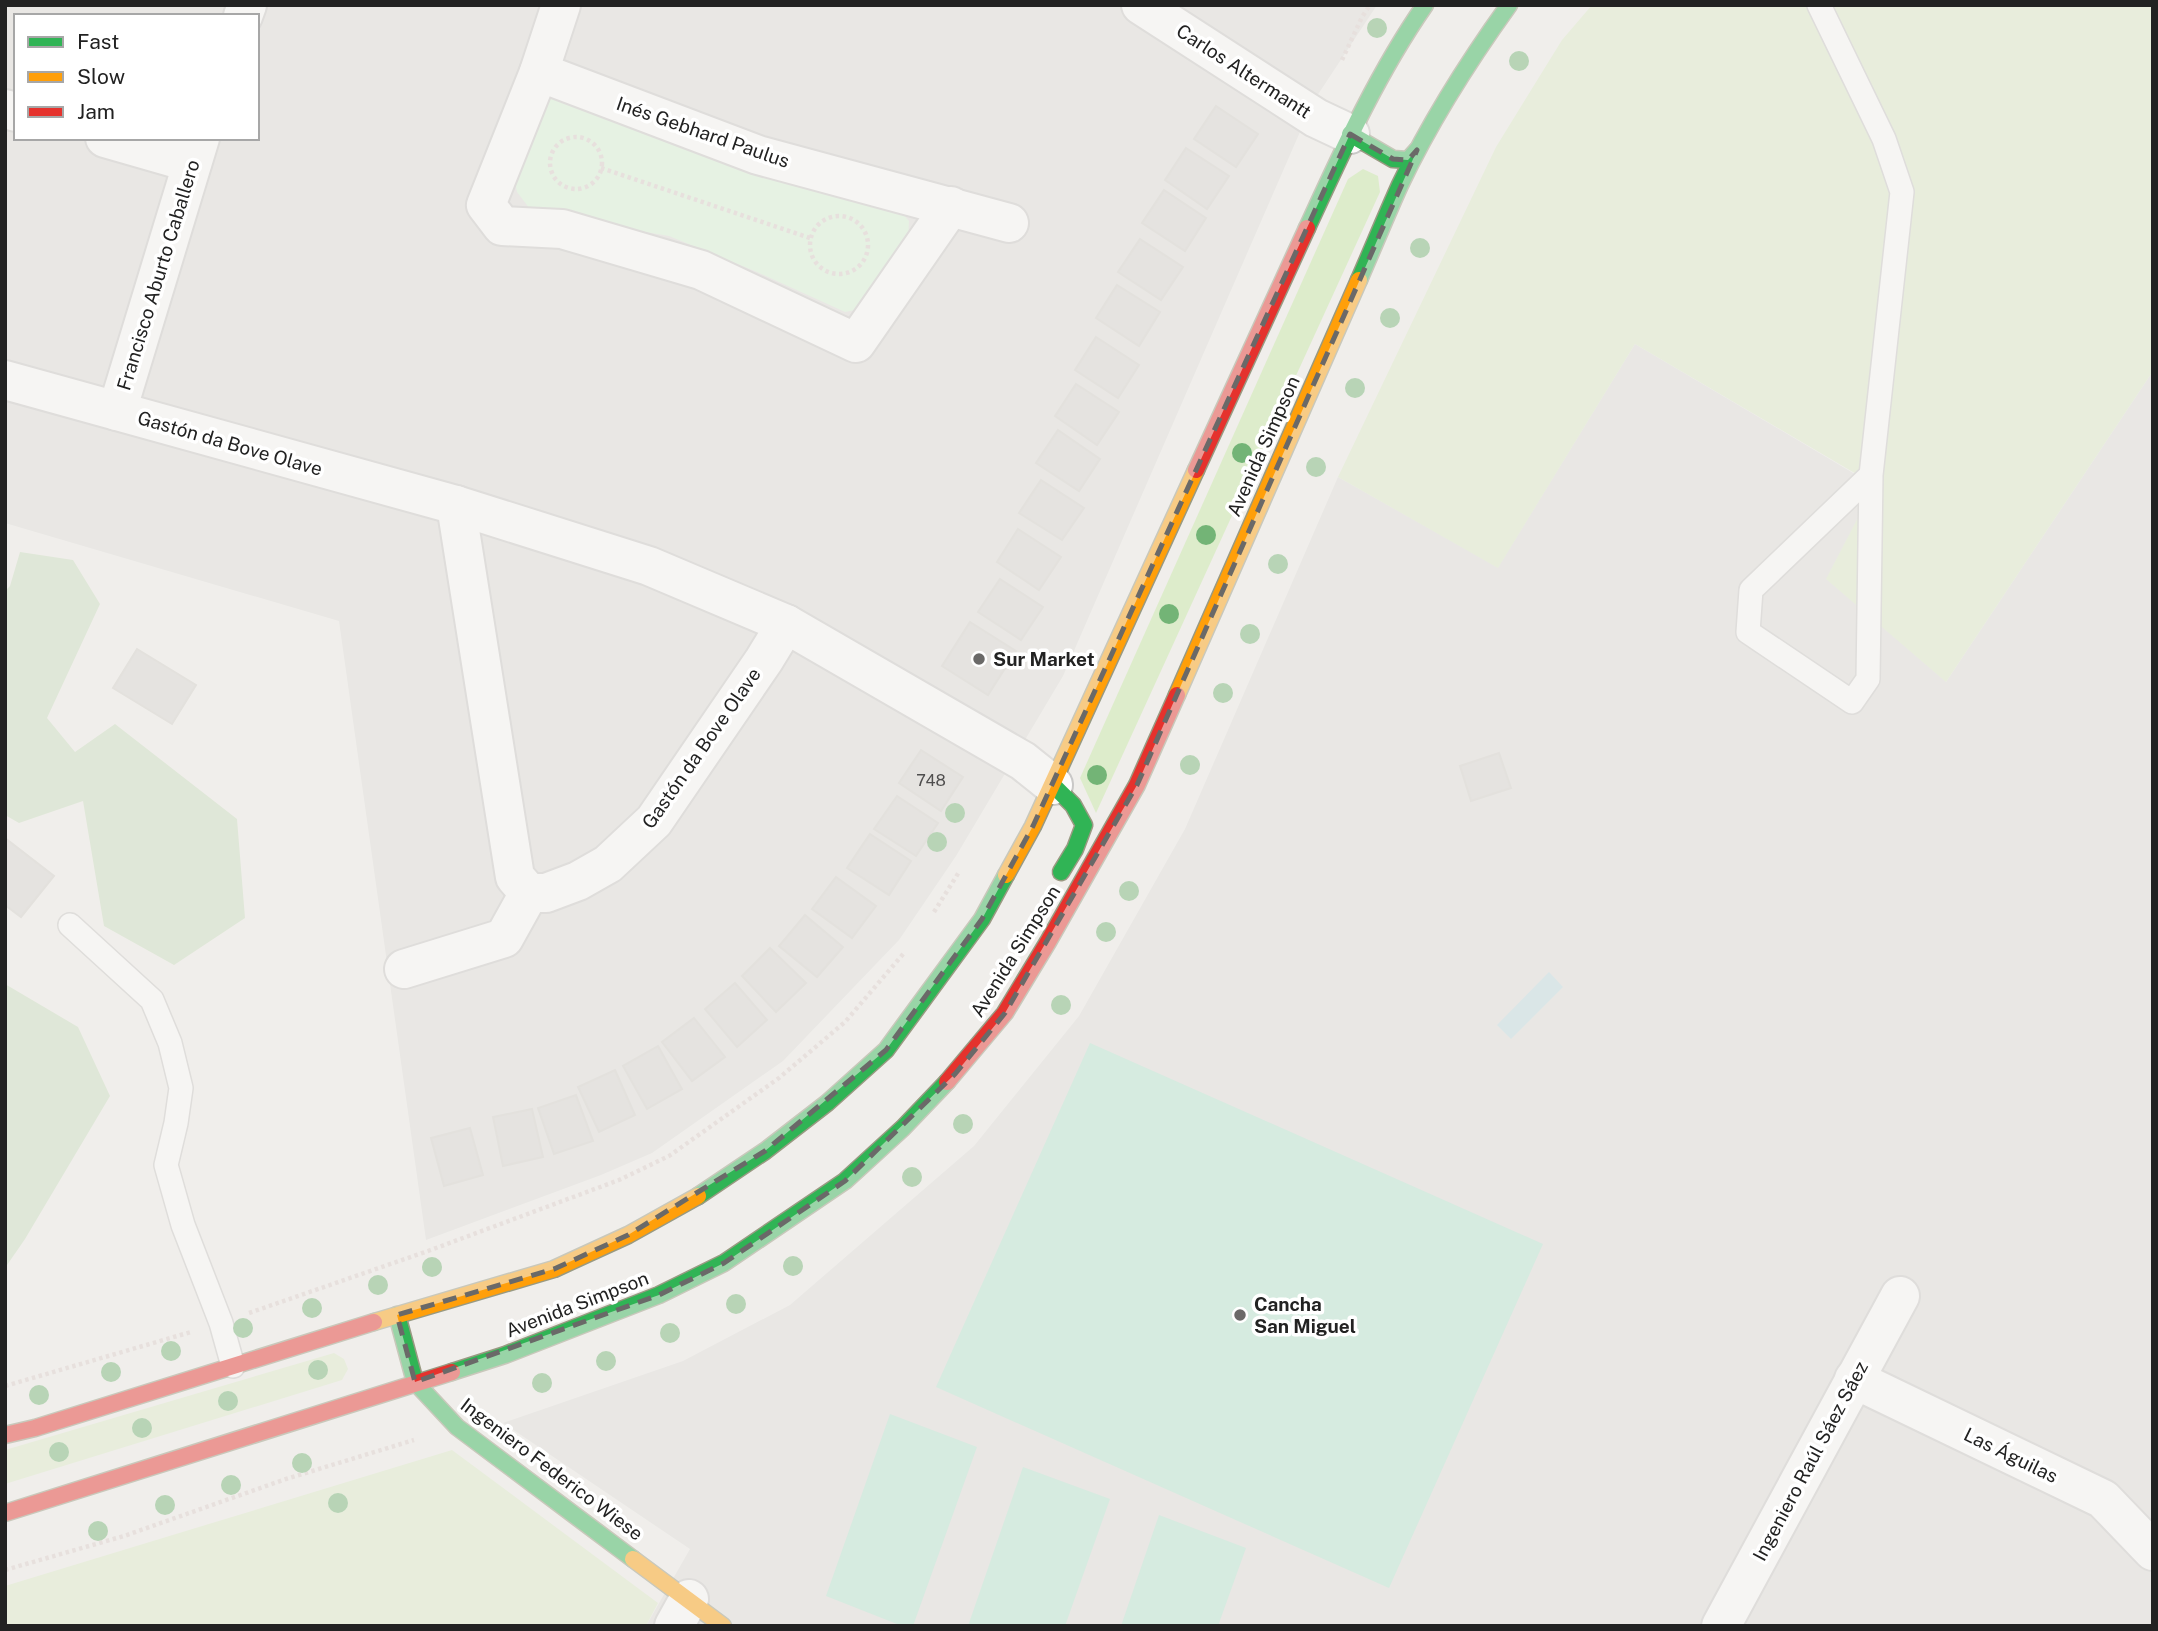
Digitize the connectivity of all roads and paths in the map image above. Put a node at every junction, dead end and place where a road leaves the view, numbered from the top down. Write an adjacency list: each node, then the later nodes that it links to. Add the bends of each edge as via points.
1 (561, 5): 7 (street)
2 (1141, 5): 8 (street, Carlos Altermantt)
3 (1370, 5): 8 (path)
4 (1425, 5): 9 (main road)
5 (1509, 5): 11 (main road, Avenida Simpson)
6 (1819, 5): 19 (lane, via 1884,139 1902,192)
7 (539, 72): 14 (street, Inés Gebhard Paulus, via 758,155); 14 (street, via 486,205 502,226 562,229 701,270 856,343)
8 (1316, 118): 9 (street, Carlos Altermantt)
9 (1350, 134): 11 (main road, via 1393,159 1408,160); 22 (main road)
10 (119, 140): 12 (street)
11 (1417, 150): 31 (main road, Avenida Simpson, via 1137,785 1005,1013)
12 (196, 151): 18 (street, Francisco Aburto Caballero)
13 (601, 168): 13 (path, via 599,151 579,137 556,146 550,160 559,184 576,190 593,183); 16 (path)
14 (951, 206): 15 (street, Inés Gebhard Paulus)
15 (1009, 223)
16 (810, 239): 16 (path, via 812,258 825,272 853,271 866,257 867,238 848,217 820,223)
17 (5, 380): 18 (street, Gastón da Bove Olave)
18 (117, 411): 20 (street, Gastón da Bove Olave)
19 (1871, 475): 19 (lane, via 1868,679 1852,702 1748,632 1751,590)
20 (456, 505): 21 (street, Gastón da Bove Olave, via 649,566); 25 (street, via 515,877)
21 (786, 624): 22 (street, Gastón da Bove Olave, via 1023,761); 25 (street, Gastón da Bove Olave, via 654,821 608,864 546,893)
22 (1053, 785): 24 (main road, via 1073,805 1084,825); 33 (main road, via 982,919 886,1050 827,1103 698,1196 628,1235 554,1269)
23 (962, 866): 26 (path)
24 (1053, 885)
25 (529, 893): 29 (street, via 504,938)
26 (931, 916)
27 (69, 925): 34 (lane, via 152,1000 170,1043 181,1088 166,1165 183,1225)
28 (911, 944): 34 (path, via 845,1022 779,1078 668,1156 619,1180 479,1233)
29 (404, 969)
30 (972, 1027): 31 (main road)
31 (955, 1074): 37 (main road, Avenida Simpson, via 845,1181 724,1263 659,1295 505,1354)
32 (1900, 1296): 36 (street, Ingeniero Raúl Sáez Sáez)
33 (397, 1315): 35 (main road); 37 (main road, Ingeniero Federico Wiese)
34 (221, 1323): 35 (lane); 38 (path)
35 (233, 1366): 40 (main road)
36 (1854, 1379): 42 (street, Las Águilas, via 2103,1499); 45 (street, Ingeniero Raúl Sáez Sáez)
37 (415, 1382): 39 (main road, Ingeniero Federico Wiese); 41 (main road, Avenida Simpson)
38 (5, 1386)
39 (457, 1427): 43 (path); 44 (main road, Ingeniero Federico Wiese)
40 (5, 1435)
41 (5, 1513)
42 (2153, 1551)
43 (5, 1570)
44 (682, 1612): 46 (main road, Ingeniero Federico Wiese)
45 (1734, 1621)
46 (723, 1626)

